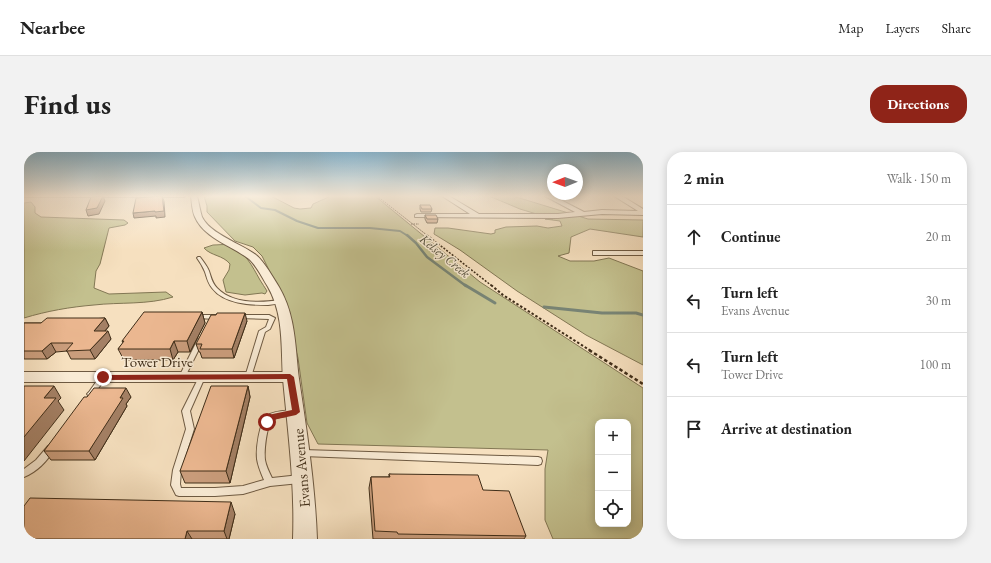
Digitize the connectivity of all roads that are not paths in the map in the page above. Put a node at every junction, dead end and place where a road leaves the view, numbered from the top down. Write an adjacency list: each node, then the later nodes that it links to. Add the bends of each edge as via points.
1 (198, 214): 9 (street, Evans Avenue, via 212,232 254,258 265,272)
2 (475, 214): 5 (street)
3 (583, 214): 5 (street)
4 (417, 216): 5 (street)
5 (478, 216)
6 (596, 253): 7 (street)
7 (643, 253)
8 (200, 258): 9 (lane, via 210,282 226,296 245,302)
9 (280, 302): 21 (street, Evans Avenue, via 287,323)
10 (191, 316): 11 (lane)
11 (212, 317): 12 (lane); 14 (lane)
12 (222, 317)
13 (230, 317): 20 (lane, via 272,318 268,328 262,331)
14 (209, 323)
15 (205, 330): 18 (lane)
16 (24, 377): 17 (street, Tower Drive)
17 (103, 377): 18 (street, Tower Drive); 22 (lane)
18 (182, 377): 19 (street, Tower Drive)
19 (202, 377): 20 (street, Tower Drive); 29 (lane, via 186,411 190,429 177,470 175,485 179,492 243,490)
20 (248, 377): 21 (street, Tower Drive)
21 (290, 377): 23 (street, Evans Avenue)
22 (85, 402)
23 (296, 412): 25 (street, Evans Avenue); 29 (lane, via 271,418 267,422 262,458)
24 (58, 438): 27 (lane, via 40,463)
25 (301, 453): 26 (lane); 28 (street, Evans Avenue)
26 (538, 461)
27 (24, 473)
28 (303, 479): 29 (lane); 30 (street, Evans Avenue)
29 (270, 482)
30 (305, 539)

